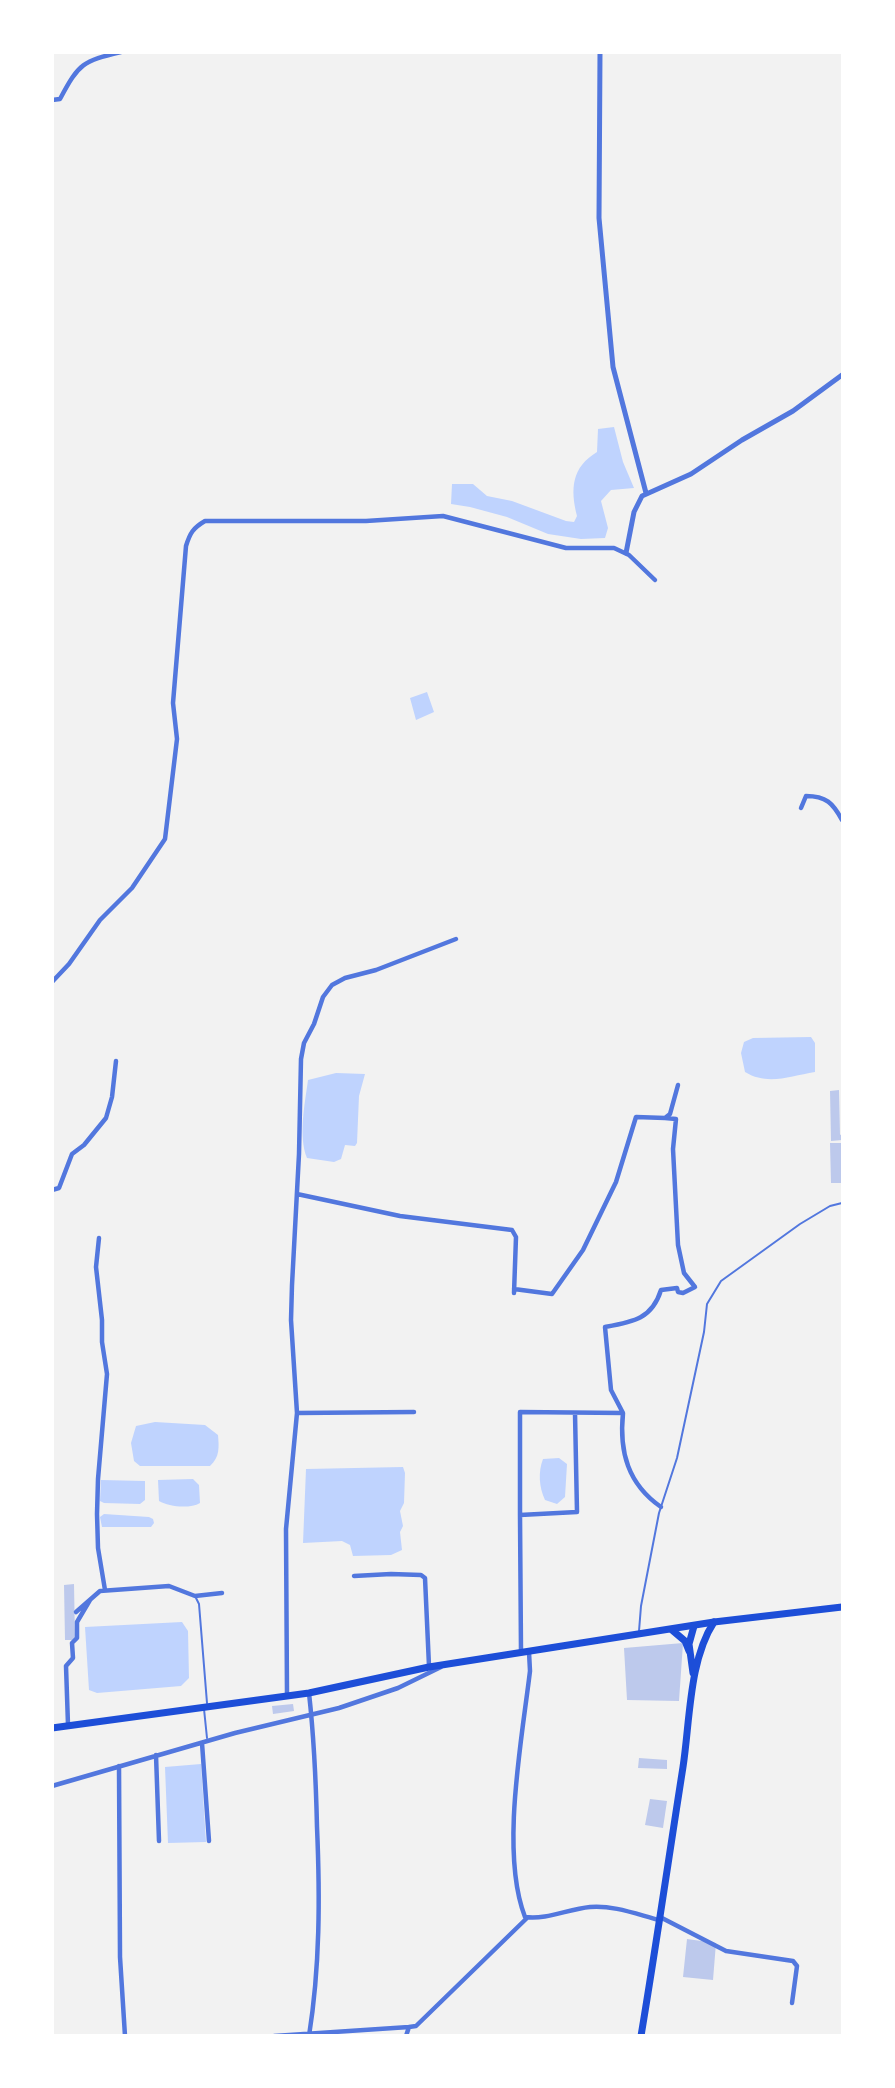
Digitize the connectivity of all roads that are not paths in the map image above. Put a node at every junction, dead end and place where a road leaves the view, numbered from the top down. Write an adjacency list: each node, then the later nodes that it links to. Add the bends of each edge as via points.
1 (121, 52): 3 (street, via 93,58 81,66 61,99)
2 (600, 52): 5 (street, via 599,218 613,367)
3 (52, 100)
4 (842, 375): 5 (street, via 691,474)
5 (646, 493): 6 (street, via 634,512)
6 (626, 554): 7 (street); 11 (street, via 614,548 566,548 443,516 205,521 196,527 186,546 173,703 177,739 165,839 132,888 100,920)
7 (655, 580)
8 (802, 808): 9 (street, via 806,796 826,799)
9 (842, 820)
10 (456, 939): 16 (street, via 345,978 323,997 301,1059)
11 (52, 982)
12 (116, 1061): 15 (street, via 106,1118 72,1154 59,1188)
13 (678, 1085): 14 (street)
14 (665, 1118): 16 (street, via 636,1117 616,1182 583,1250 552,1294 514,1291 516,1237 512,1230 400,1216); 22 (street, via 676,1119 678,1245 684,1273 695,1287 683,1293 677,1288 661,1290 653,1309 642,1317 605,1327 611,1390)
15 (52, 1190)
16 (296, 1194): 20 (street, via 291,1320)
17 (842, 1203): 23 (lane, via 800,1224 721,1281 707,1304 677,1458)
18 (99, 1238): 26 (street, via 96,1267 107,1374 97,1514)
19 (414, 1412): 20 (street)
20 (297, 1413): 42 (street, via 286,1530)
21 (575, 1413): 24 (street, via 577,1512)
22 (623, 1413): 23 (street, via 622,1443 628,1465 645,1496); 24 (street, via 520,1412)
23 (661, 1507): 35 (lane)
24 (520, 1515): 37 (street)
25 (354, 1576): 39 (street, via 425,1578)
26 (105, 1590): 28 (street, via 169,1586); 29 (street)
27 (222, 1592): 28 (street)
28 (195, 1596): 43 (lane, via 200,1604)
29 (91, 1598): 31 (street); 45 (street, via 77,1622 73,1658 66,1666)
30 (842, 1607): 32 (main road)
31 (76, 1612)
32 (714, 1622): 33 (main road); 40 (main road, via 698,1655)
33 (694, 1626): 34 (main road); 36 (main road)
34 (672, 1630): 35 (main road); 36 (main road)
35 (638, 1635): 37 (main road)
36 (689, 1651): 40 (main road)
37 (525, 1652): 38 (main road); 53 (street, via 530,1671 513,1844 520,1903)
38 (449, 1664): 39 (main road); 44 (street, via 398,1688)
39 (429, 1667): 41 (main road)
40 (694, 1684): 54 (main road)
41 (309, 1693): 42 (main road); 44 (street)
42 (287, 1697): 43 (main road)
43 (206, 1707): 45 (main road); 47 (lane)
44 (312, 1715): 47 (street); 57 (street, via 319,1869)
45 (68, 1726): 46 (main road)
46 (52, 1728)
47 (205, 1742): 48 (street); 52 (street)
48 (156, 1755): 49 (street); 51 (street)
49 (119, 1766): 50 (street); 58 (street)
50 (52, 1786)
51 (159, 1841)
52 (209, 1841)
53 (528, 1917): 54 (street, via 608,1907); 56 (street)
54 (659, 1918): 55 (street, via 726,1951 793,1961 797,1966); 61 (main road)
55 (792, 2003)
56 (409, 2027): 57 (street); 60 (street)
57 (309, 2034): 59 (street)
58 (125, 2035)
59 (274, 2035)
60 (406, 2035)
61 (641, 2035)

